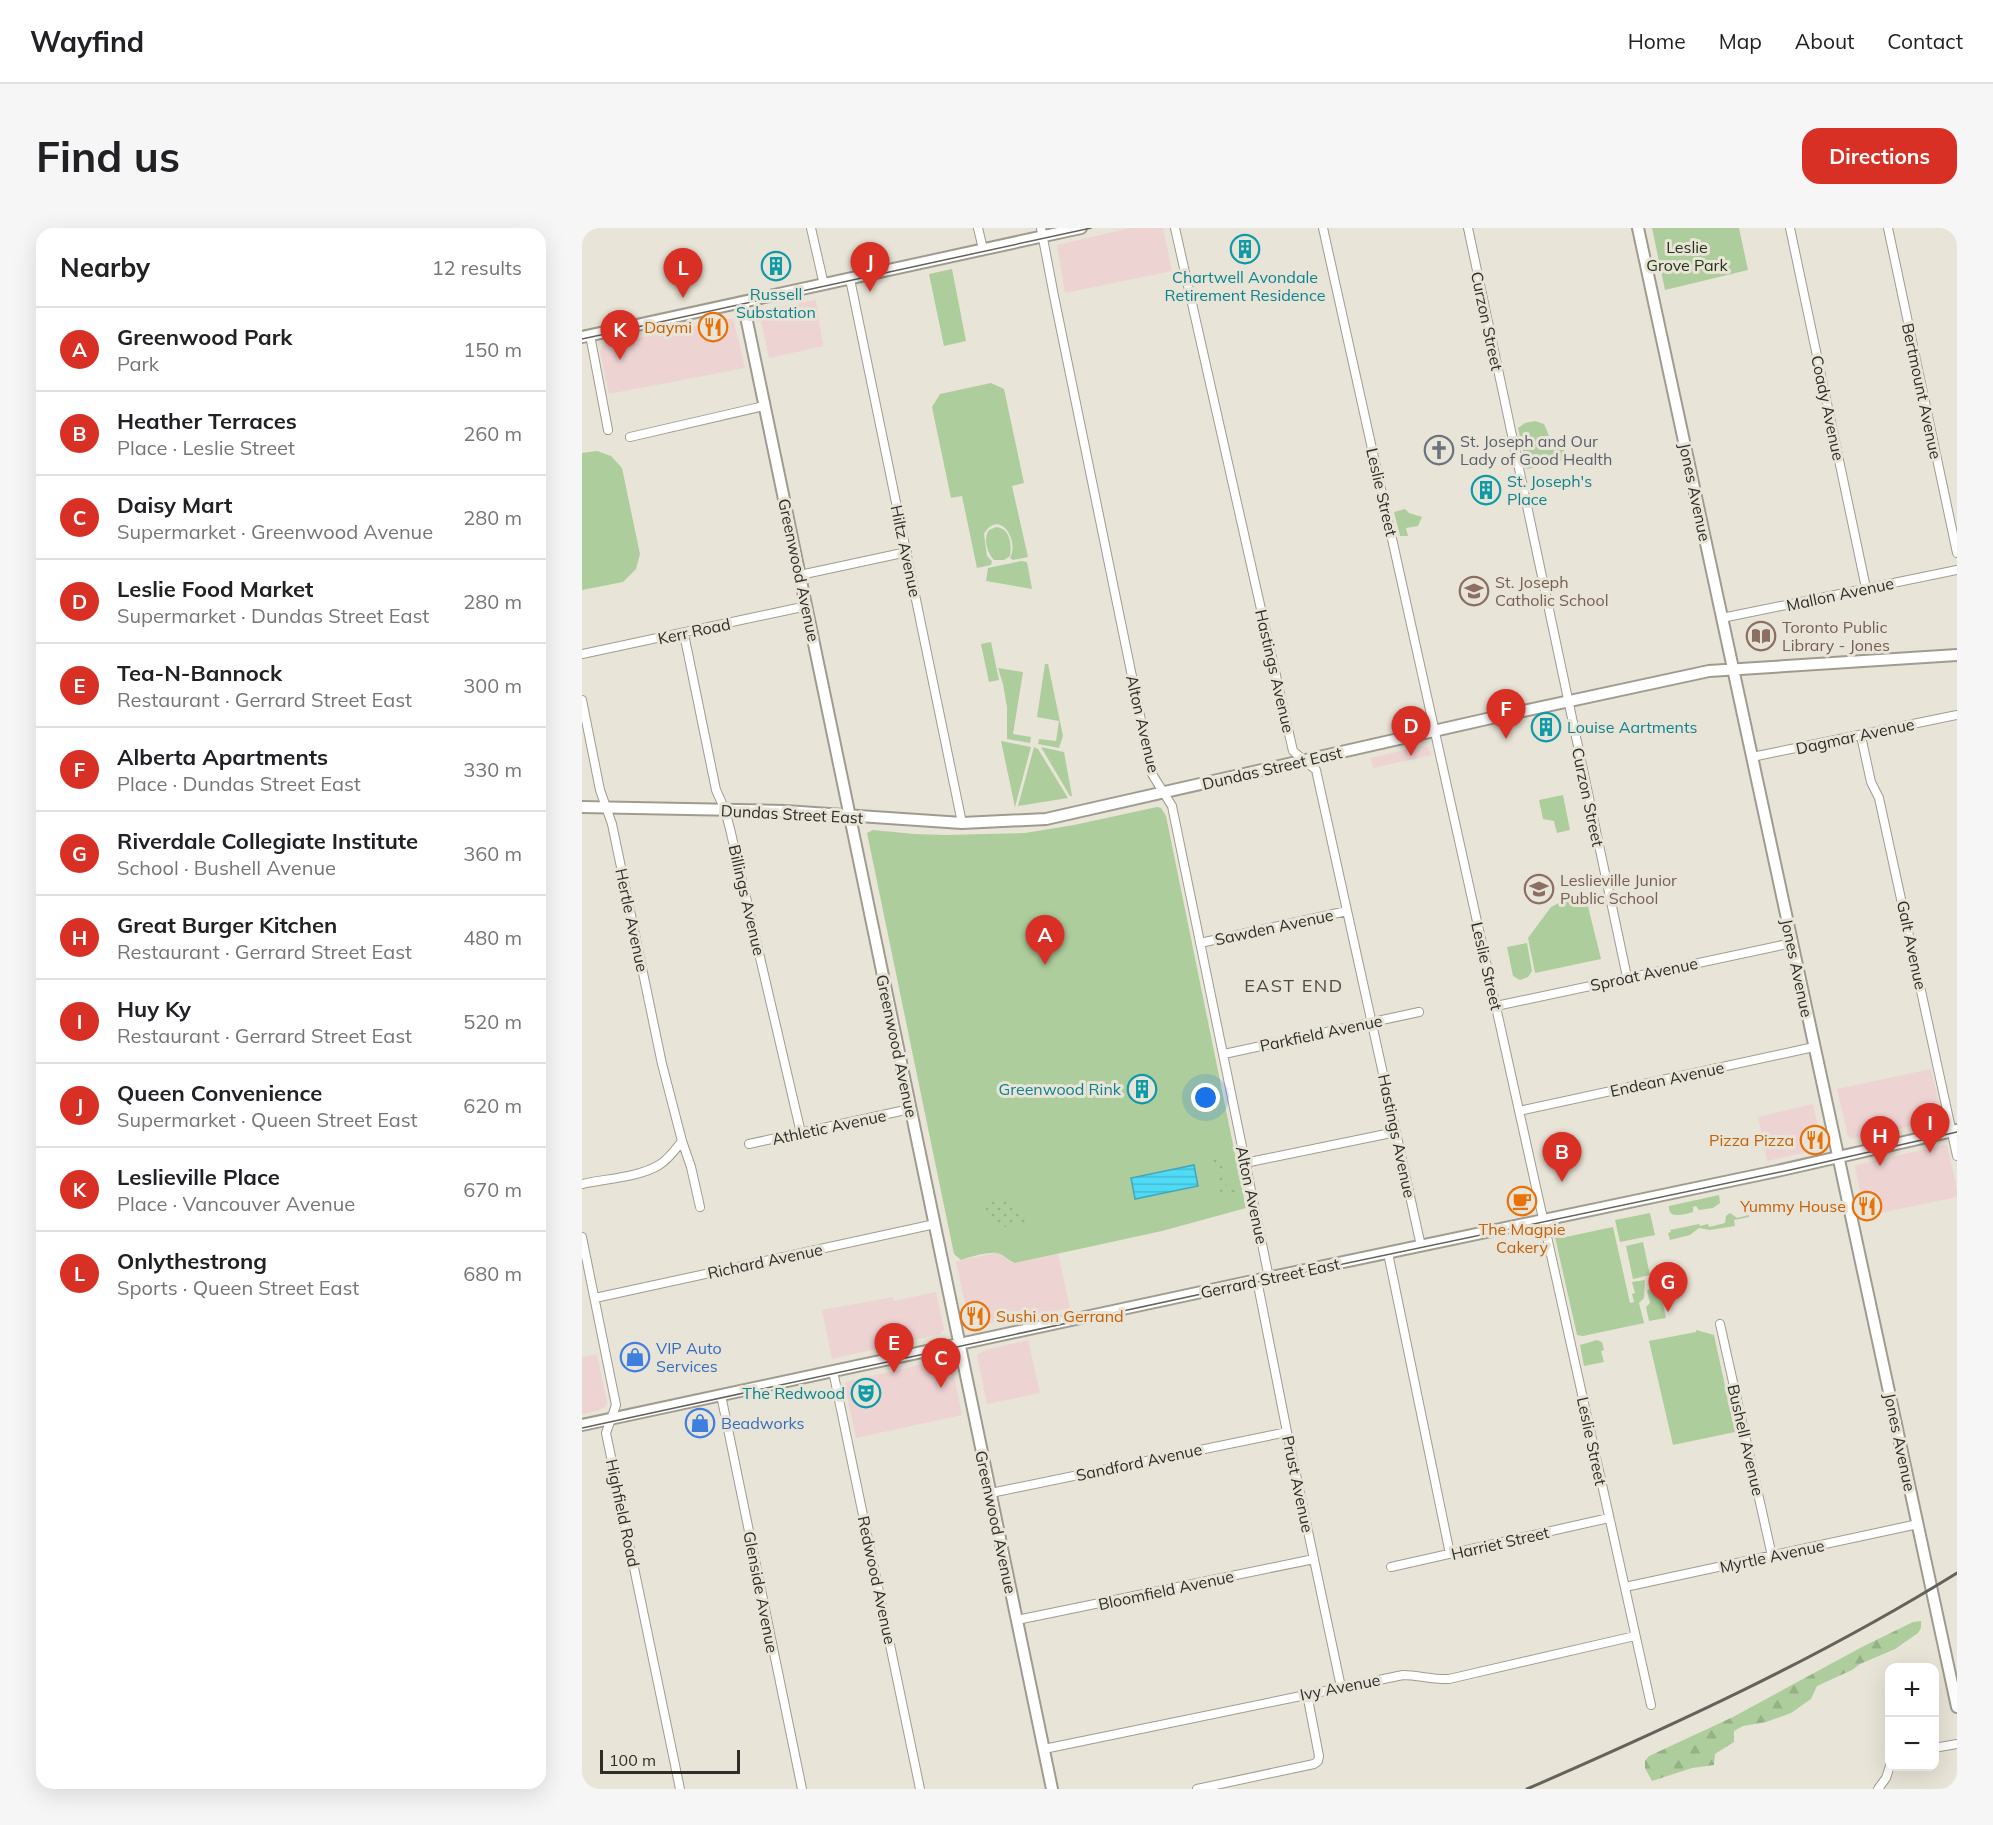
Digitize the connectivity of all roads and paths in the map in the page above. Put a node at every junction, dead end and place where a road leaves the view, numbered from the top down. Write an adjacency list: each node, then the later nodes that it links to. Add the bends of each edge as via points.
1 (811, 228): 13 (street)
2 (978, 228): 11 (street)
3 (1081, 228): 10 (street)
4 (1176, 228): 36 (street, Hastings Avenue, via 1293,751)
5 (1468, 228): 31 (street, Curzon Street)
6 (1638, 228): 25 (street, Jones Avenue)
7 (1790, 228): 23 (street, Coady Avenue)
8 (1888, 228): 20 (street, Bertmount Avenue)
9 (1324, 230): 33 (street, Leslie Street)
10 (1042, 232): 11 (street); 37 (street, Alton Avenue, via 1152,774)
11 (983, 249): 12 (street)
12 (850, 279): 13 (street); 19 (street, Hiltz Avenue)
13 (824, 285): 14 (street)
14 (743, 302): 15 (street); 16 (street, Greenwood Avenue)
15 (586, 336): 17 (street)
16 (764, 406): 18 (street); 22 (street, Greenwood Avenue)
17 (608, 430)
18 (630, 436)
19 (907, 552): 22 (street); 42 (street, Hiltz Avenue)
20 (1957, 553)
21 (1957, 570): 23 (street, Mallon Avenue)
22 (800, 575): 24 (street, Greenwood Avenue)
23 (1866, 588): 25 (street, Mallon Avenue)
24 (807, 606): 26 (street, Kerr Road); 41 (street, Greenwood Avenue)
25 (1722, 618): 29 (street, Jones Avenue)
26 (684, 634): 27 (street, Kerr Road); 40 (street, Billings Avenue, via 716,790)
27 (582, 654)
28 (1957, 655): 29 (street, Dundas Street East)
29 (1732, 669): 31 (street, Dundas Street East); 35 (street, Jones Avenue)
30 (582, 700): 39 (street, Hertle Avenue)
31 (1567, 702): 33 (street, Dundas Street East); 46 (street, Curzon Street)
32 (1957, 715): 34 (street, Dagmar Avenue)
33 (1435, 731): 36 (street, Dundas Street East); 47 (street, Leslie Street)
34 (1861, 736): 35 (street, Dagmar Avenue); 54 (street, Galt Avenue, via 1871,782 1879,798)
35 (1752, 757): 45 (street, Jones Avenue)
36 (1304, 761): 37 (street, Dundas Street East); 43 (street, Hastings Avenue, via 1316,770)
37 (1163, 792): 42 (street, Dundas Street East, via 1046,819); 44 (street, Alton Avenue, via 1172,806)
38 (582, 807): 39 (street, Dundas Street East)
39 (606, 807): 40 (street, Dundas Street East); 57 (street, Hertle Avenue)
40 (725, 810): 41 (street, Dundas Street East); 56 (street, Billings Avenue)
41 (850, 816): 42 (street, Dundas Street East); 52 (street, Greenwood Avenue)
42 (962, 823)
43 (1347, 911): 44 (street, Sawden Avenue); 49 (street, Hastings Avenue)
44 (1200, 943): 51 (street, Alton Avenue)
45 (1792, 943): 46 (street, Sproat Avenue); 50 (street, Jones Avenue)
46 (1627, 977): 47 (street, Sproat Avenue)
47 (1496, 1006): 53 (street, Leslie Street)
48 (1419, 1012): 49 (street, Parkfield Avenue)
49 (1372, 1022): 51 (street, Parkfield Avenue); 55 (street, Hastings Avenue)
50 (1814, 1047): 53 (street, Endean Avenue); 59 (street, Jones Avenue)
51 (1224, 1054): 61 (street, Alton Avenue)
52 (910, 1109): 56 (street, Athletic Avenue); 65 (street, Greenwood Avenue)
53 (1519, 1111): 64 (street, Leslie Street)
54 (1954, 1130): 59 (street, Gerrard Street East); 60 (street, Galt Avenue)
55 (1396, 1132): 61 (street); 67 (street, Hastings Avenue)
56 (801, 1133): 58 (street, Athletic Avenue)
57 (682, 1142): 62 (street, via 658,1166); 63 (street, Hertle Avenue)
58 (749, 1144)
59 (1838, 1156): 64 (street, Gerrard Street East); 81 (street, Jones Avenue)
60 (1957, 1156)
61 (1245, 1163): 69 (street, Alton Avenue)
62 (582, 1184)
63 (700, 1207)
64 (1543, 1221): 67 (street, Gerrard Street East); 80 (street, Leslie Street)
65 (935, 1224): 71 (street, Richard Avenue); 73 (street, Greenwood Avenue)
66 (582, 1237): 71 (street, Highfield Road)
67 (1421, 1246): 68 (street, Gerrard Street East)
68 (1388, 1253): 69 (street, Gerrard Street East); 82 (street)
69 (1269, 1278): 70 (street, Gerrard Street East)
70 (1257, 1280): 73 (street, Gerrard Street East); 78 (street, Prust Avenue)
71 (595, 1298): 76 (street, Highfield Road, via 616,1405)
72 (1720, 1324): 83 (street, Bushell Avenue)
73 (959, 1344): 74 (street, Gerrard Street East); 79 (street, Greenwood Avenue)
74 (833, 1371): 75 (street, Gerrard Street East); 99 (street, Redwood Avenue)
75 (721, 1395): 76 (street, Gerrard Street East); 98 (street, Glenside Avenue)
76 (612, 1419): 77 (street, Gerrard Street East); 97 (street, Highfield Road, via 606,1433)
77 (582, 1425)
78 (1287, 1432): 79 (street, Sandford Avenue); 84 (street, Prust Avenue)
79 (990, 1493): 87 (street, Greenwood Avenue)
80 (1609, 1518): 82 (street, Harriet Street); 86 (street, Leslie Street)
81 (1918, 1524): 83 (street, Myrtle Avenue); 92 (street, Jones Avenue)
82 (1450, 1554): 85 (street, Harriet Street)
83 (1772, 1556): 86 (street, Myrtle Avenue)
84 (1314, 1559): 87 (street, Bloomfield Avenue); 89 (street, Prust Avenue)
85 (1390, 1568)
86 (1625, 1587): 88 (street, Leslie Street)
87 (1017, 1620): 95 (street, Greenwood Avenue)
88 (1635, 1636): 89 (street, Ivy Avenue, via 1449,1679 1402,1675); 91 (street, Leslie Street)
89 (1341, 1688): 90 (street, Ivy Avenue)
90 (1306, 1694): 95 (street, Ivy Avenue); 101 (street, via 1318,1761)
91 (1651, 1705)
92 (1957, 1706)
93 (1957, 1744): 94 (street)
94 (1939, 1747)
95 (1044, 1749): 100 (street, Greenwood Avenue)
96 (1889, 1771): 102 (street)
97 (680, 1789)
98 (802, 1789)
99 (920, 1789)
100 (1052, 1789)
101 (1197, 1789)
102 (1878, 1789)

